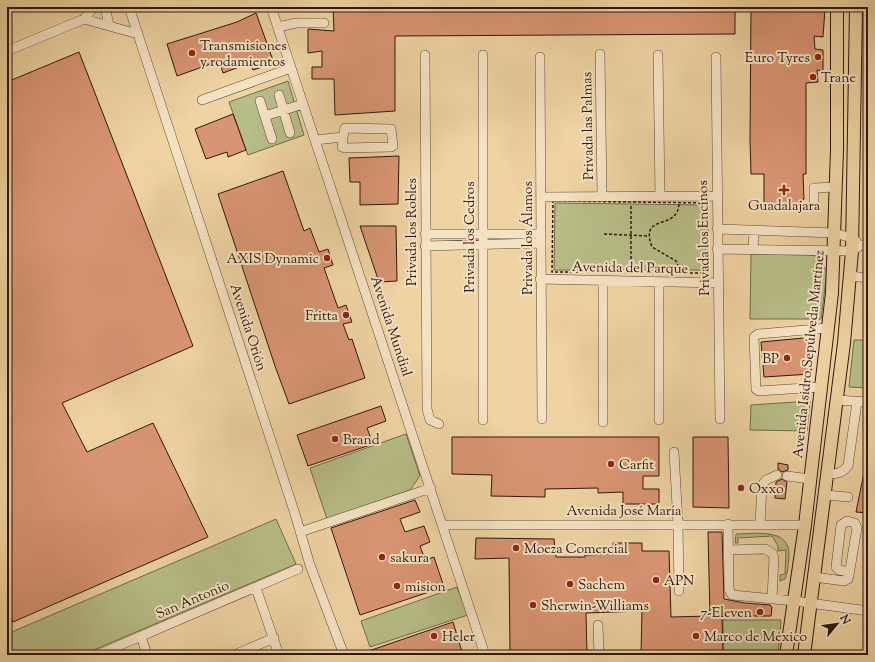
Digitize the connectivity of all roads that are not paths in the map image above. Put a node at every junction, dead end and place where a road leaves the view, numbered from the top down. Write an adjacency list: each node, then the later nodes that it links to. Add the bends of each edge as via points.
1 (94, 7): 7 (street)
2 (105, 7): 9 (street)
3 (129, 7): 11 (street, Avenida Orión)
4 (271, 7): 10 (street, Avenida Mundial)
5 (837, 7): 30 (main road, Avenida Isidro Sepúlveda Martínez)
6 (856, 7): 42 (main road)
7 (84, 19): 9 (street); 12 (street)
8 (324, 23): 10 (street, via 296,23)
9 (110, 25): 11 (street)
10 (278, 27): 19 (street, Avenida Mundial)
11 (138, 34): 77 (street, Avenida Orión)
12 (7, 51)
13 (600, 54): 32 (street, Privada las Palmas)
14 (425, 55): 38 (street, Privada los Robles)
15 (483, 55): 40 (street, Privada los Cedros)
16 (658, 55): 33 (street)
17 (540, 57): 34 (street, Privada los Álamos)
18 (716, 57): 31 (street, Privada los Encinos)
19 (291, 68): 21 (street); 23 (street, Avenida Mundial)
20 (279, 95): 24 (street)
21 (202, 100)
22 (260, 101): 25 (street)
23 (303, 104): 24 (street); 29 (street, Avenida Mundial)
24 (284, 110): 25 (street); 26 (street)
25 (265, 116): 28 (street)
26 (290, 133)
27 (343, 137): 27 (street, via 345,128 391,129 393,146 344,148); 29 (street)
28 (272, 139)
29 (315, 140): 69 (street, Avenida Mundial)
30 (836, 187): 35 (street, via 814,188); 39 (main road, Avenida Isidro Sepúlveda Martínez)
31 (716, 196): 33 (street); 36 (street, Privada los Encinos)
32 (602, 197): 33 (street); 34 (street)
33 (660, 197)
34 (541, 198): 41 (street, Privada los Álamos)
35 (814, 207)
36 (717, 229): 37 (street); 44 (street, Privada los Encinos)
37 (754, 230): 39 (street); 45 (street)
38 (425, 234): 40 (street); 43 (street, Privada los Robles)
39 (834, 234): 42 (street); 46 (main road, Avenida Isidro Sepúlveda Martínez)
40 (482, 239): 41 (street); 43 (street); 59 (street, Privada los Cedros)
41 (541, 239): 49 (street, Privada los Álamos)
42 (858, 245): 46 (street); 47 (main road)
43 (425, 246): 63 (street, Privada los Robles, via 427,409 430,420)
44 (718, 249): 45 (street); 52 (street, Privada los Encinos)
45 (752, 249): 46 (street)
46 (834, 250): 53 (main road, Avenida Isidro Sepúlveda Martínez)
47 (850, 276): 48 (street); 55 (main road)
48 (868, 278)
49 (540, 279): 50 (street, Avenida del Parque); 58 (street, Privada los Álamos)
50 (602, 281): 51 (street, Avenida del Parque); 62 (street)
51 (659, 282): 52 (street, Avenida del Parque); 60 (street)
52 (718, 283): 61 (street, Privada los Encinos)
53 (828, 328): 54 (main road, Avenida Isidro Sepúlveda Martínez); 54 (street, via 758,334 754,337 756,389 759,391)
54 (821, 387): 68 (main road, Avenida Isidro Sepúlveda Martínez)
55 (837, 400): 56 (street); 65 (main road)
56 (857, 402): 57 (street); 65 (street, via 848,466 838,474)
57 (868, 402)
58 (542, 419)
59 (483, 420)
60 (659, 420)
61 (720, 420)
62 (603, 422)
63 (438, 424)
64 (674, 452): 72 (street)
65 (828, 474): 70 (main road)
66 (777, 475): 75 (street, via 762,485)
67 (787, 476): 68 (street)
68 (810, 479): 76 (main road, Avenida Isidro Sepúlveda Martínez)
69 (431, 488): 74 (street, Avenida Mundial); 77 (street)
70 (825, 495): 71 (street); 81 (main road)
71 (848, 498)
72 (678, 524): 73 (street, Avenida José María); 74 (street, Avenida José María); 83 (street)
73 (728, 524): 75 (street, Avenida José María); 78 (street)
74 (443, 525): 96 (street, Avenida Mundial)
75 (760, 525): 76 (street, Avenida José María)
76 (805, 525): 85 (main road, Avenida Isidro Sepúlveda Martínez)
77 (300, 532): 95 (street, Avenida Orión)
78 (728, 550): 84 (street, via 729,589 732,595); 84 (street, via 765,549 772,553)
79 (298, 570): 82 (street, San Antonio)
80 (849, 572): 80 (street, via 857,528 855,523 847,521 842,525 836,567); 81 (street, via 848,579 844,581)
81 (814, 577): 86 (main road)
82 (256, 588): 89 (street, San Antonio); 90 (street)
83 (678, 591)
84 (772, 598): 85 (street)
85 (794, 601): 86 (street); 98 (main road, Avenida Isidro Sepúlveda Martínez)
86 (811, 604): 87 (street); 99 (main road)
87 (868, 612)
88 (598, 625): 97 (street)
89 (141, 636): 91 (street, San Antonio); 92 (street)
90 (274, 638): 93 (street); 94 (street)
91 (97, 655)
92 (148, 655)
93 (234, 655)
94 (279, 655)
95 (344, 655)
96 (485, 655)
97 (599, 655)
98 (786, 655)
99 (804, 655)

